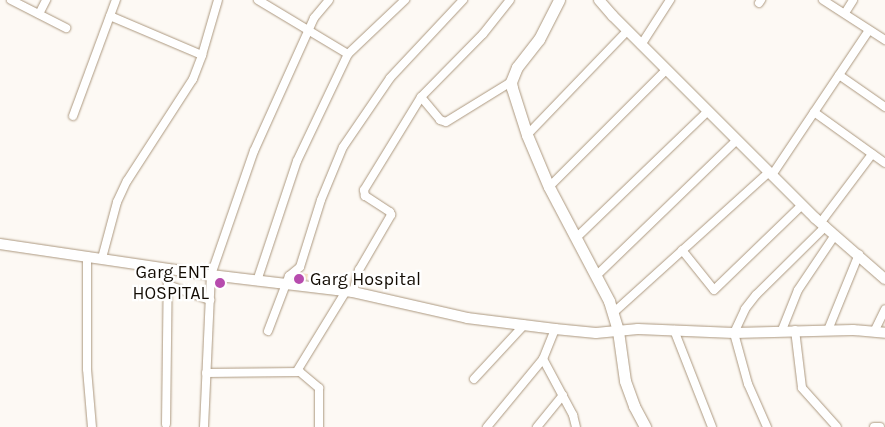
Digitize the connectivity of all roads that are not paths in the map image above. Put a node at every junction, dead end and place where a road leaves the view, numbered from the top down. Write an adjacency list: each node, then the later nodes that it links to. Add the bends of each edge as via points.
1 (11, 0): 15 (street)
2 (46, 0): 15 (street)
3 (116, 0): 17 (street)
4 (216, 0): 25 (street)
5 (258, 0): 20 (street)
6 (330, 0): 20 (street, via 314,18)
7 (405, 0): 24 (street)
8 (463, 0): 54 (street, via 390,78 348,138 320,200 300,267)
9 (510, 0): 29 (street, via 483,34)
10 (560, 0): 28 (main road, via 540,39 517,67)
11 (670, 0): 23 (street)
12 (824, 0): 16 (street)
13 (853, 0): 16 (street)
14 (602, 1): 21 (street)
15 (39, 14): 18 (street)
16 (845, 14): 19 (street)
17 (110, 16): 25 (street); 33 (street)
18 (66, 28)
19 (869, 30): 22 (street); 27 (street)
20 (309, 31): 24 (street); 50 (street, via 254,151)
21 (627, 31): 23 (street); 34 (street)
22 (885, 40)
23 (641, 45): 26 (street)
24 (348, 54): 53 (street, via 294,168)
25 (202, 56): 48 (street, via 179,103 127,181 117,202)
26 (666, 70): 31 (street); 39 (street)
27 (839, 75): 30 (street); 32 (street)
28 (511, 82): 29 (street, via 446,122 440,120); 34 (main road)
29 (421, 97): 56 (street, via 363,192 390,212 391,217 358,270)
30 (885, 107)
31 (708, 111): 35 (street); 43 (street)
32 (814, 112): 36 (street); 38 (street)
33 (73, 116)
34 (527, 135): 39 (main road)
35 (737, 140): 38 (street); 51 (street)
36 (872, 154): 37 (street); 41 (street)
37 (885, 163)
38 (771, 173): 40 (street); 45 (street)
39 (550, 187): 43 (main road)
40 (802, 205): 41 (street); 45 (street, via 714,290)
41 (823, 224): 42 (street); 68 (street, via 756,295 745,309)
42 (835, 234): 46 (street); 64 (street, via 798,290)
43 (576, 238): 51 (main road)
44 (0, 244): 47 (street)
45 (682, 250): 59 (street)
46 (859, 254): 52 (street); 66 (street)
47 (88, 256): 48 (street); 76 (street, via 87,369)
48 (102, 258): 49 (street)
49 (168, 268): 50 (street); 55 (street)
50 (211, 274): 53 (street); 57 (street)
51 (596, 276): 59 (main road)
52 (885, 279)
53 (257, 280): 54 (street)
54 (285, 284): 56 (street); 67 (street)
55 (168, 285): 57 (street); 75 (street)
56 (349, 292): 60 (street, via 456,316); 71 (street)
57 (210, 300): 72 (street)
58 (885, 308): 69 (street)
59 (613, 313): 62 (main road)
60 (524, 325): 61 (street); 73 (street)
61 (556, 329): 62 (street); 70 (street)
62 (618, 330): 63 (street); 82 (main road, via 625,381)
63 (674, 330): 68 (street); 83 (street)
64 (782, 330): 65 (street); 68 (street)
65 (795, 330): 66 (street); 85 (street, via 802,388)
66 (828, 330): 69 (street)
67 (268, 331)
68 (734, 333): 84 (street, via 748,384)
69 (880, 333)
70 (543, 359): 74 (street); 79 (street)
71 (297, 371): 72 (street); 78 (street, via 320,389)
72 (206, 373): 77 (street)
73 (474, 379)
74 (563, 395): 80 (street); 81 (street)
75 (166, 424)
76 (92, 427)
77 (204, 427)
78 (319, 427)
79 (487, 427)
80 (537, 427)
81 (576, 427)
82 (645, 427)
83 (712, 427)
84 (768, 427)
85 (837, 427)
86 (874, 427): 87 (street)
87 (880, 427)

